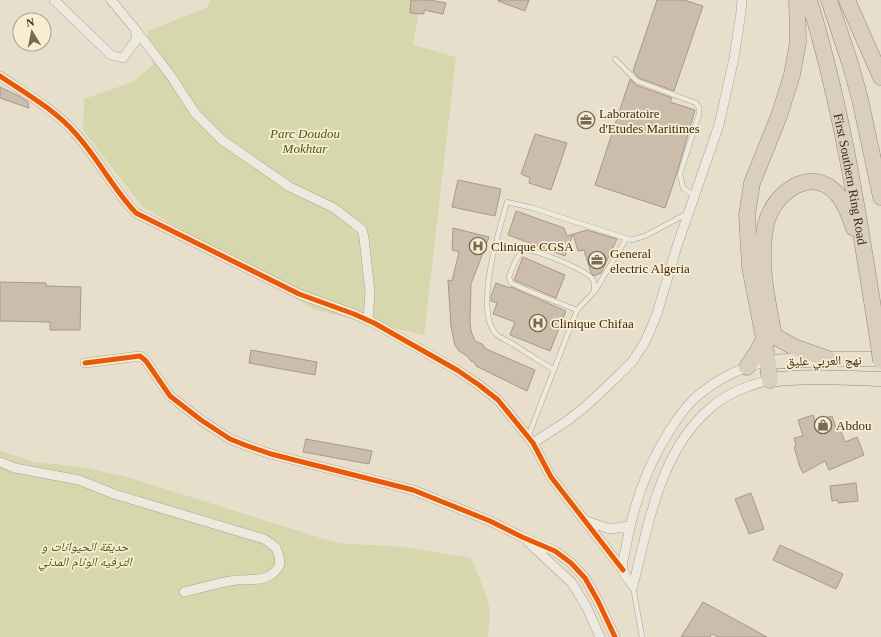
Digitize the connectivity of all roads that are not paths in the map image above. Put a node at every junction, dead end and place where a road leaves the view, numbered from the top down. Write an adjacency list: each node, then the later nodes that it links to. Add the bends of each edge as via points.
1 (54, 0): 8 (street, via 110,55 122,58 137,39)
2 (111, 0): 8 (street)
3 (742, 0): 12 (street, via 734,58 719,124)
4 (797, 0): 20 (highway, via 798,42 792,76 752,183 747,215 750,267)
5 (809, 0): 16 (highway, First Southern Ring Road, via 826,59 845,146)
6 (829, 0): 13 (highway, First Southern Ring Road, via 850,63)
7 (847, 0): 11 (highway)
8 (135, 29): 19 (street, via 171,76 194,113 222,140 290,187 334,208 362,230 370,292)
9 (615, 59): 12 (lane, via 636,81 696,103 699,108 680,174 683,188)
10 (0, 76): 19 (street, via 67,124 136,213 299,294)
11 (881, 77)
12 (694, 195): 14 (street)
13 (881, 197)
14 (688, 213): 15 (lane, via 645,236 635,240); 29 (street, via 657,314 640,351 619,376 586,406 567,421)
15 (626, 239): 17 (lane); 26 (lane, via 507,202 488,285 486,306 489,320 496,334)
16 (863, 248): 20 (highway, via 845,204 828,186 809,182 798,185 780,197 770,213 763,245); 22 (highway, First Southern Ring Road, bridge)
17 (594, 292): 18 (lane); 18 (lane, via 592,279 579,269 536,252 522,252 509,276 511,283)
18 (577, 310): 26 (lane)
19 (368, 321): 29 (street, via 457,370 479,385 498,400)
20 (769, 338): 21 (highway); 23 (highway); 25 (highway)
21 (828, 359): 22 (main road, نهج العربي عليق); 23 (main road, نهج العربي عليق)
22 (881, 360)
23 (772, 362): 25 (street); 27 (highway)
24 (85, 363): 33 (street, via 140,356 174,400 200,420 244,446 413,490 490,521)
25 (747, 367): 32 (street, via 705,390 683,412 656,454)
26 (554, 370): 29 (lane)
27 (775, 379): 28 (main road, نهج العربي عليق); 35 (street, via 750,386 715,404 696,422 687,435 667,469 659,490)
28 (881, 379)
29 (531, 440): 31 (street, via 551,477)
30 (0, 462): 36 (street, via 16,468 79,480 114,494 245,533 268,541 278,552 280,564 269,577 226,582)
31 (586, 521): 32 (street, via 610,529); 34 (street)
32 (629, 526): 34 (street)
33 (522, 537): 37 (street, via 572,583); 38 (street, via 555,551 580,572 592,589)
34 (623, 570): 35 (street)
35 (633, 586): 39 (lane)
36 (184, 592)
37 (600, 637)
38 (615, 637)
39 (642, 637)

